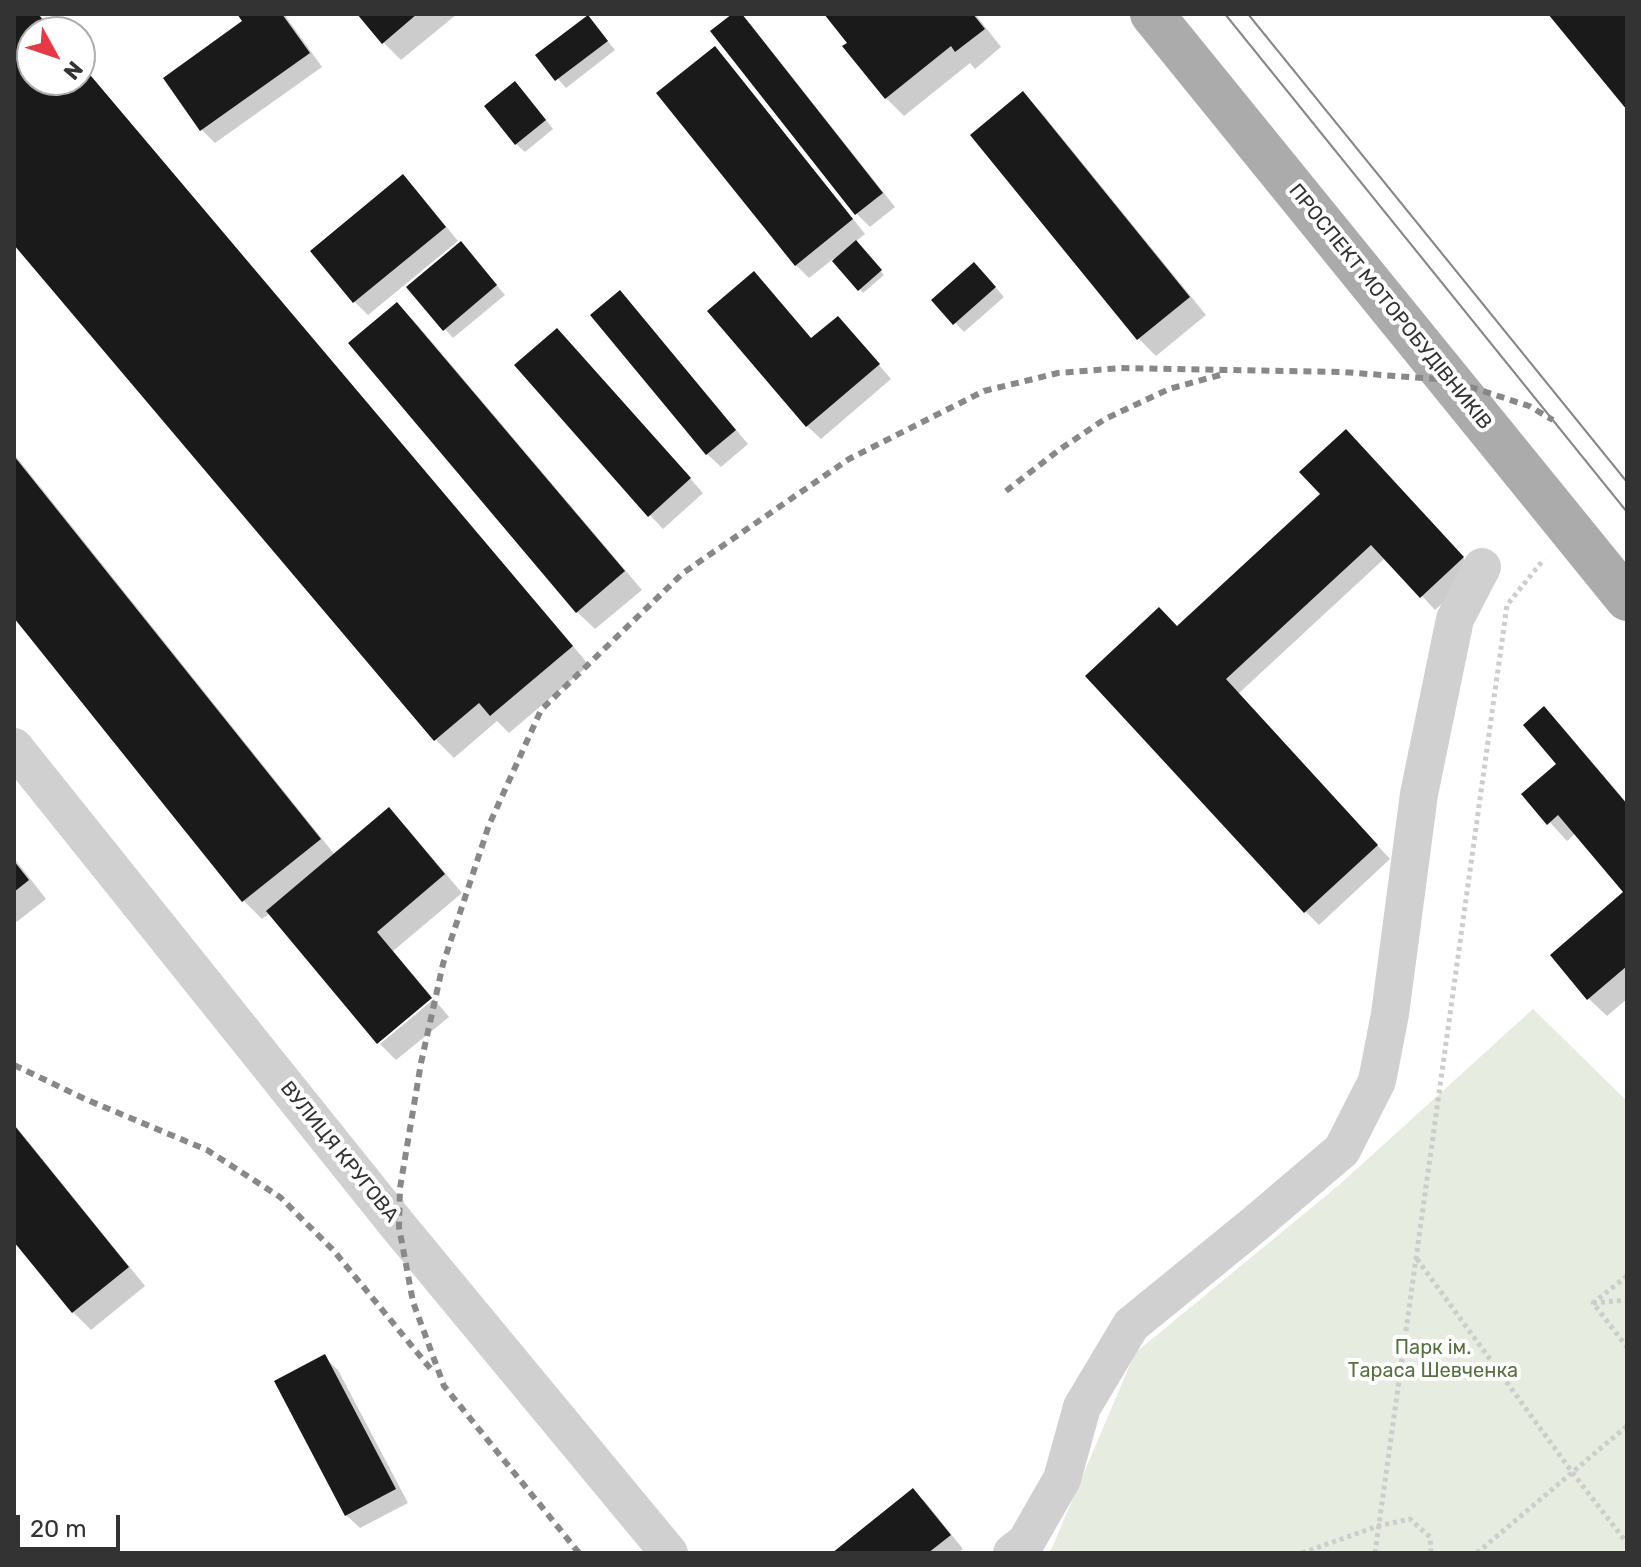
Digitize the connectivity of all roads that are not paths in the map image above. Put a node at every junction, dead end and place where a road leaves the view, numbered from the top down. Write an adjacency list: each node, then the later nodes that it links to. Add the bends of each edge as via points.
1 (1152, 14): 3 (main road, ПРОСПЕКТ МОТОРОБУДІВНИКІВ)
2 (1482, 567): 6 (street, via 1455,619 1419,794 1377,1081 1342,1150 1131,1325 1082,1407 1062,1479 1026,1542)
3 (1627, 599)
4 (14, 747): 5 (street, ВУЛИЦЯ КРУГОВА)
5 (669, 1553)
6 (1012, 1553)

